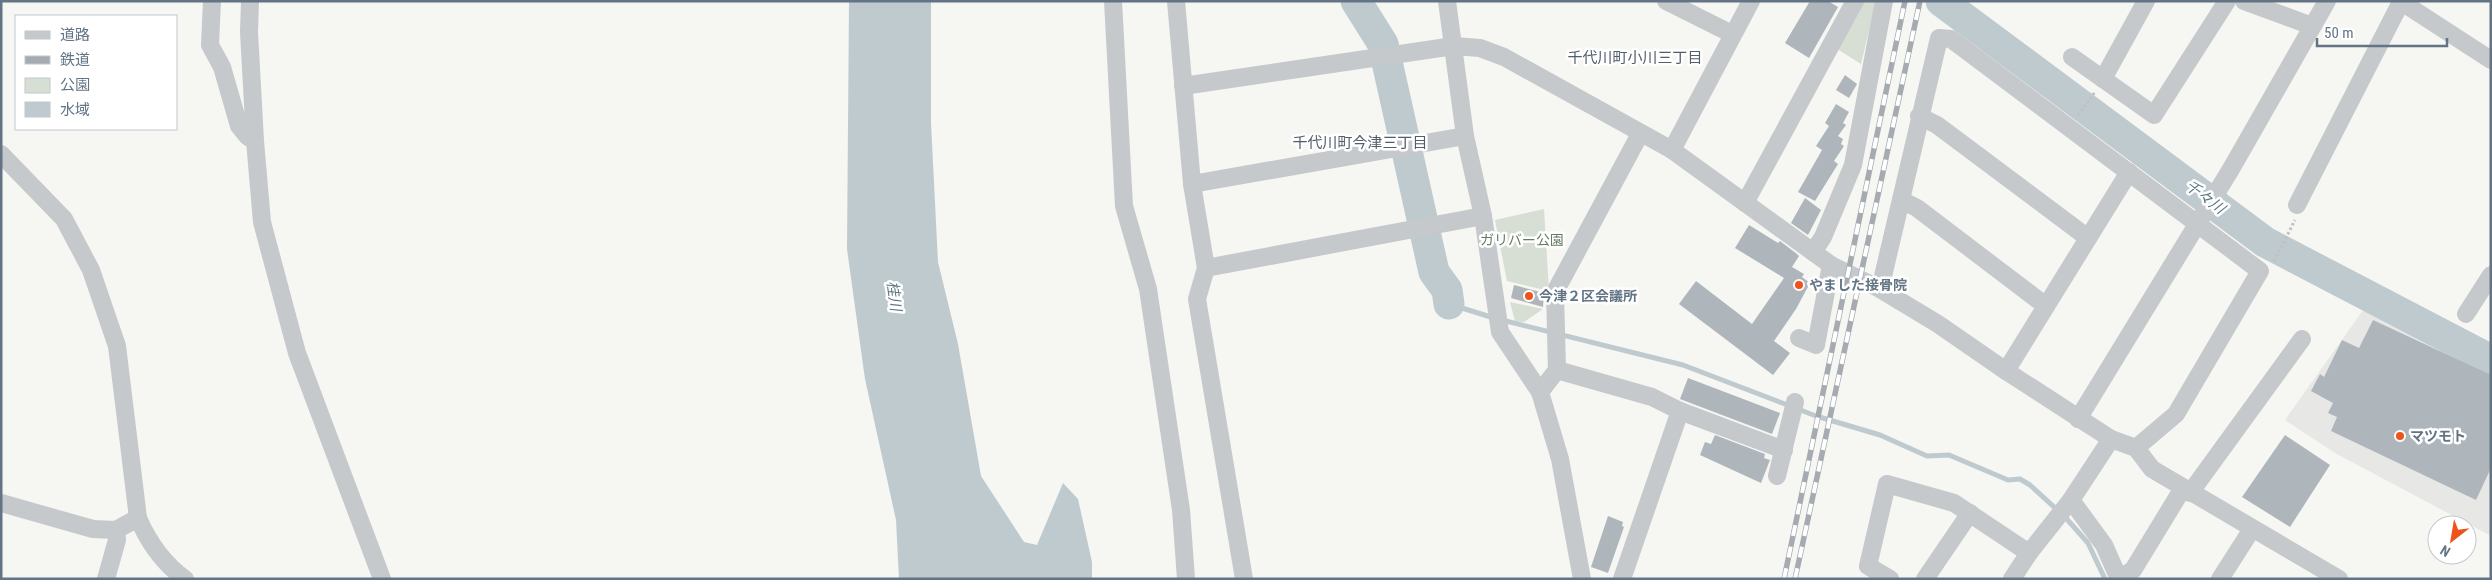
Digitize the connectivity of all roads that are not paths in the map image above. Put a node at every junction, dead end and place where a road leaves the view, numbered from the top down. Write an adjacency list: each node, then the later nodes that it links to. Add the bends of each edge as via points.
1 (212, 1): 25 (street, via 210,45 222,67 239,126)
2 (250, 1): 25 (street)
3 (1113, 1): 67 (street, via 1124,206 1148,289 1181,510)
4 (1176, 1): 21 (street)
5 (1447, 1): 17 (street)
6 (1666, 1): 16 (street)
7 (1751, 1): 16 (street)
8 (1855, 1): 31 (street)
9 (1884, 1): 36 (street, via 1853,165 1823,237)
10 (2146, 1): 20 (street)
11 (2226, 1): 20 (street, via 2154,115)
12 (2244, 1): 15 (street)
13 (2327, 1): 15 (street)
14 (2410, 4): 19 (street); 32 (street)
15 (2312, 26): 34 (street)
16 (1732, 34): 26 (street)
17 (1454, 46): 21 (street); 23 (street, via 1480,48 1504,57); 24 (street)
18 (2072, 57): 20 (street)
19 (2491, 60)
20 (2100, 84)
21 (1183, 86): 29 (street)
22 (1919, 116): 28 (street, via 1939,38 1951,39); 30 (street); 35 (street, via 1937,125)
23 (1640, 134): 26 (street); 45 (street, via 1555,292)
24 (1465, 136): 29 (street); 33 (street)
25 (255, 141): 66 (street, via 262,222 297,353)
26 (1672, 150): 31 (street)
27 (1, 154): 59 (street, via 64,219 91,270 117,346)
28 (2129, 172): 34 (street); 35 (street)
29 (1192, 184): 38 (street)
30 (1901, 200): 40 (street); 41 (street, via 1918,208)
31 (1745, 203): 36 (street)
32 (2298, 204)
33 (1483, 216): 38 (street); 47 (street, via 1500,332)
34 (2200, 219): 50 (street); 52 (street, via 2260,271 2176,414)
35 (2088, 238): 41 (street)
36 (1813, 252): 37 (street)
37 (1831, 265): 40 (street); 43 (street, via 1816,345)
38 (1206, 268): 68 (street, via 1197,299)
39 (2491, 275): 42 (street)
40 (1880, 288): 46 (street)
41 (2046, 306): 46 (street)
42 (2466, 314)
43 (1799, 338)
44 (2302, 339): 55 (street)
45 (1557, 370): 47 (street); 49 (street, via 1652,397)
46 (2006, 371): 50 (street)
47 (1540, 392): 69 (street, via 1560,459)
48 (1794, 406): 53 (street)
49 (1680, 411): 53 (street); 70 (street)
50 (2078, 419): 51 (street)
51 (2111, 439): 52 (street); 56 (street)
52 (2136, 448): 55 (street, via 2152,469)
53 (1784, 450): 54 (street)
54 (1777, 476)
55 (2187, 490): 60 (street); 74 (street, via 2133,570)
56 (2071, 500): 62 (street); 74 (street, via 2104,545)
57 (1, 503): 61 (street, via 93,529)
58 (1970, 512): 62 (street); 71 (street, via 1954,503 1887,484 1868,566); 72 (street)
59 (138, 518): 61 (street); 65 (street, via 146,536)
60 (2252, 528): 63 (street); 75 (street)
61 (116, 530): 64 (street, via 117,540)
62 (2029, 553): 73 (street)
63 (2318, 574): 76 (street)
64 (106, 579)
65 (185, 579)
66 (382, 579)
67 (1186, 579)
68 (1244, 579)
69 (1583, 579)
70 (1622, 579)
71 (1890, 579)
72 (1926, 579)
73 (2012, 579)
74 (2119, 579)
75 (2220, 579)
76 (2339, 579)

